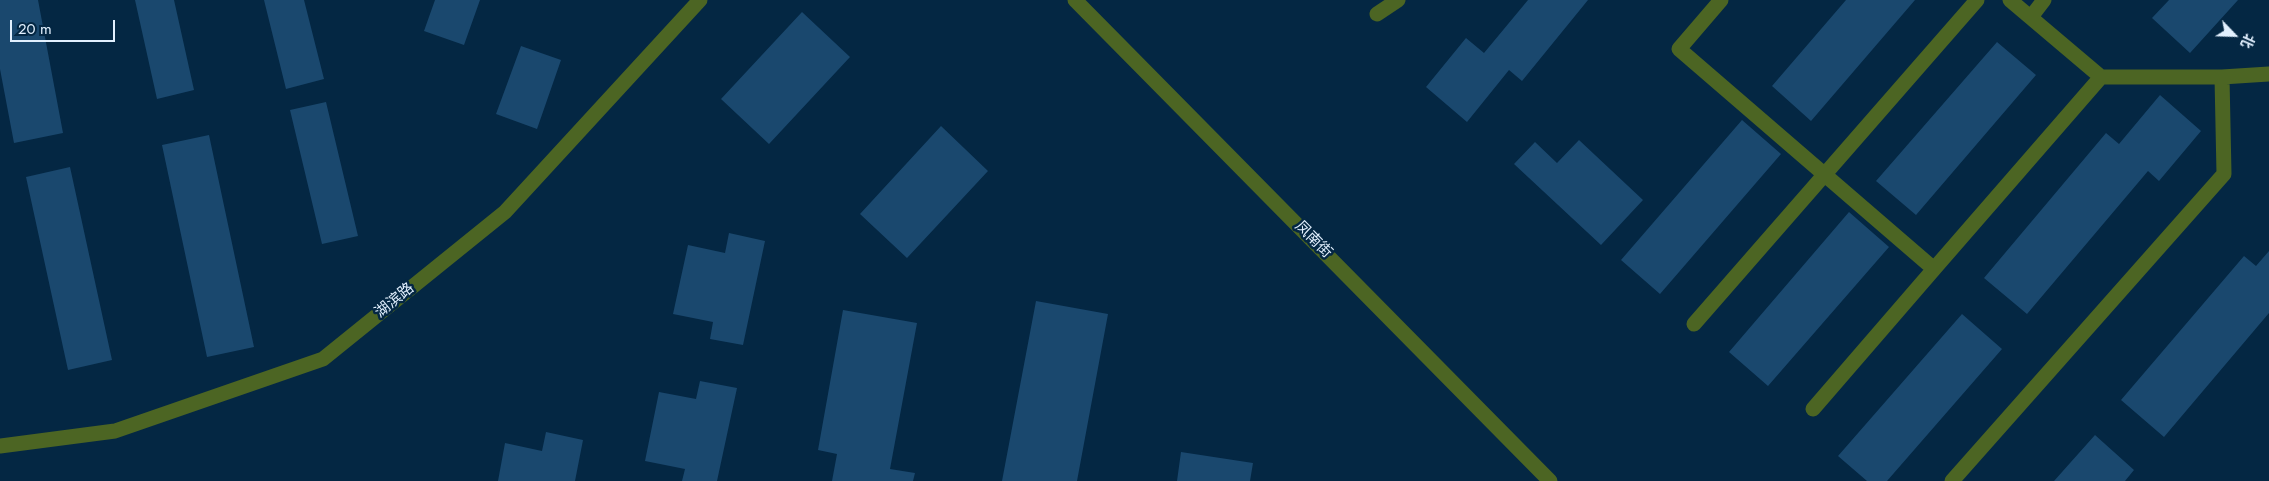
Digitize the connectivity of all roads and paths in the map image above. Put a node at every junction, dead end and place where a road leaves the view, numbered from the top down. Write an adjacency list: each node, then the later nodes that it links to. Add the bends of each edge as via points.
1 (700, 0): 17 (street, 湖滨路, via 505,212 323,359 115,431)
2 (1076, 0): 18 (street, 凤南街)
3 (1398, 0): 8 (street)
4 (1721, 0): 13 (street, via 1679,49)
5 (1977, 0): 13 (street)
6 (2010, 0): 9 (street)
7 (2044, 0): 9 (street)
8 (1377, 14)
9 (2031, 17): 11 (street)
10 (2269, 74): 12 (street)
11 (2101, 77): 12 (street); 14 (street)
12 (2222, 77): 19 (street, via 2224,174)
13 (1824, 174): 14 (street); 15 (street)
14 (1934, 269): 16 (street)
15 (1694, 324)
16 (1813, 409)
17 (0, 446)
18 (1550, 481)
19 (1952, 481)

